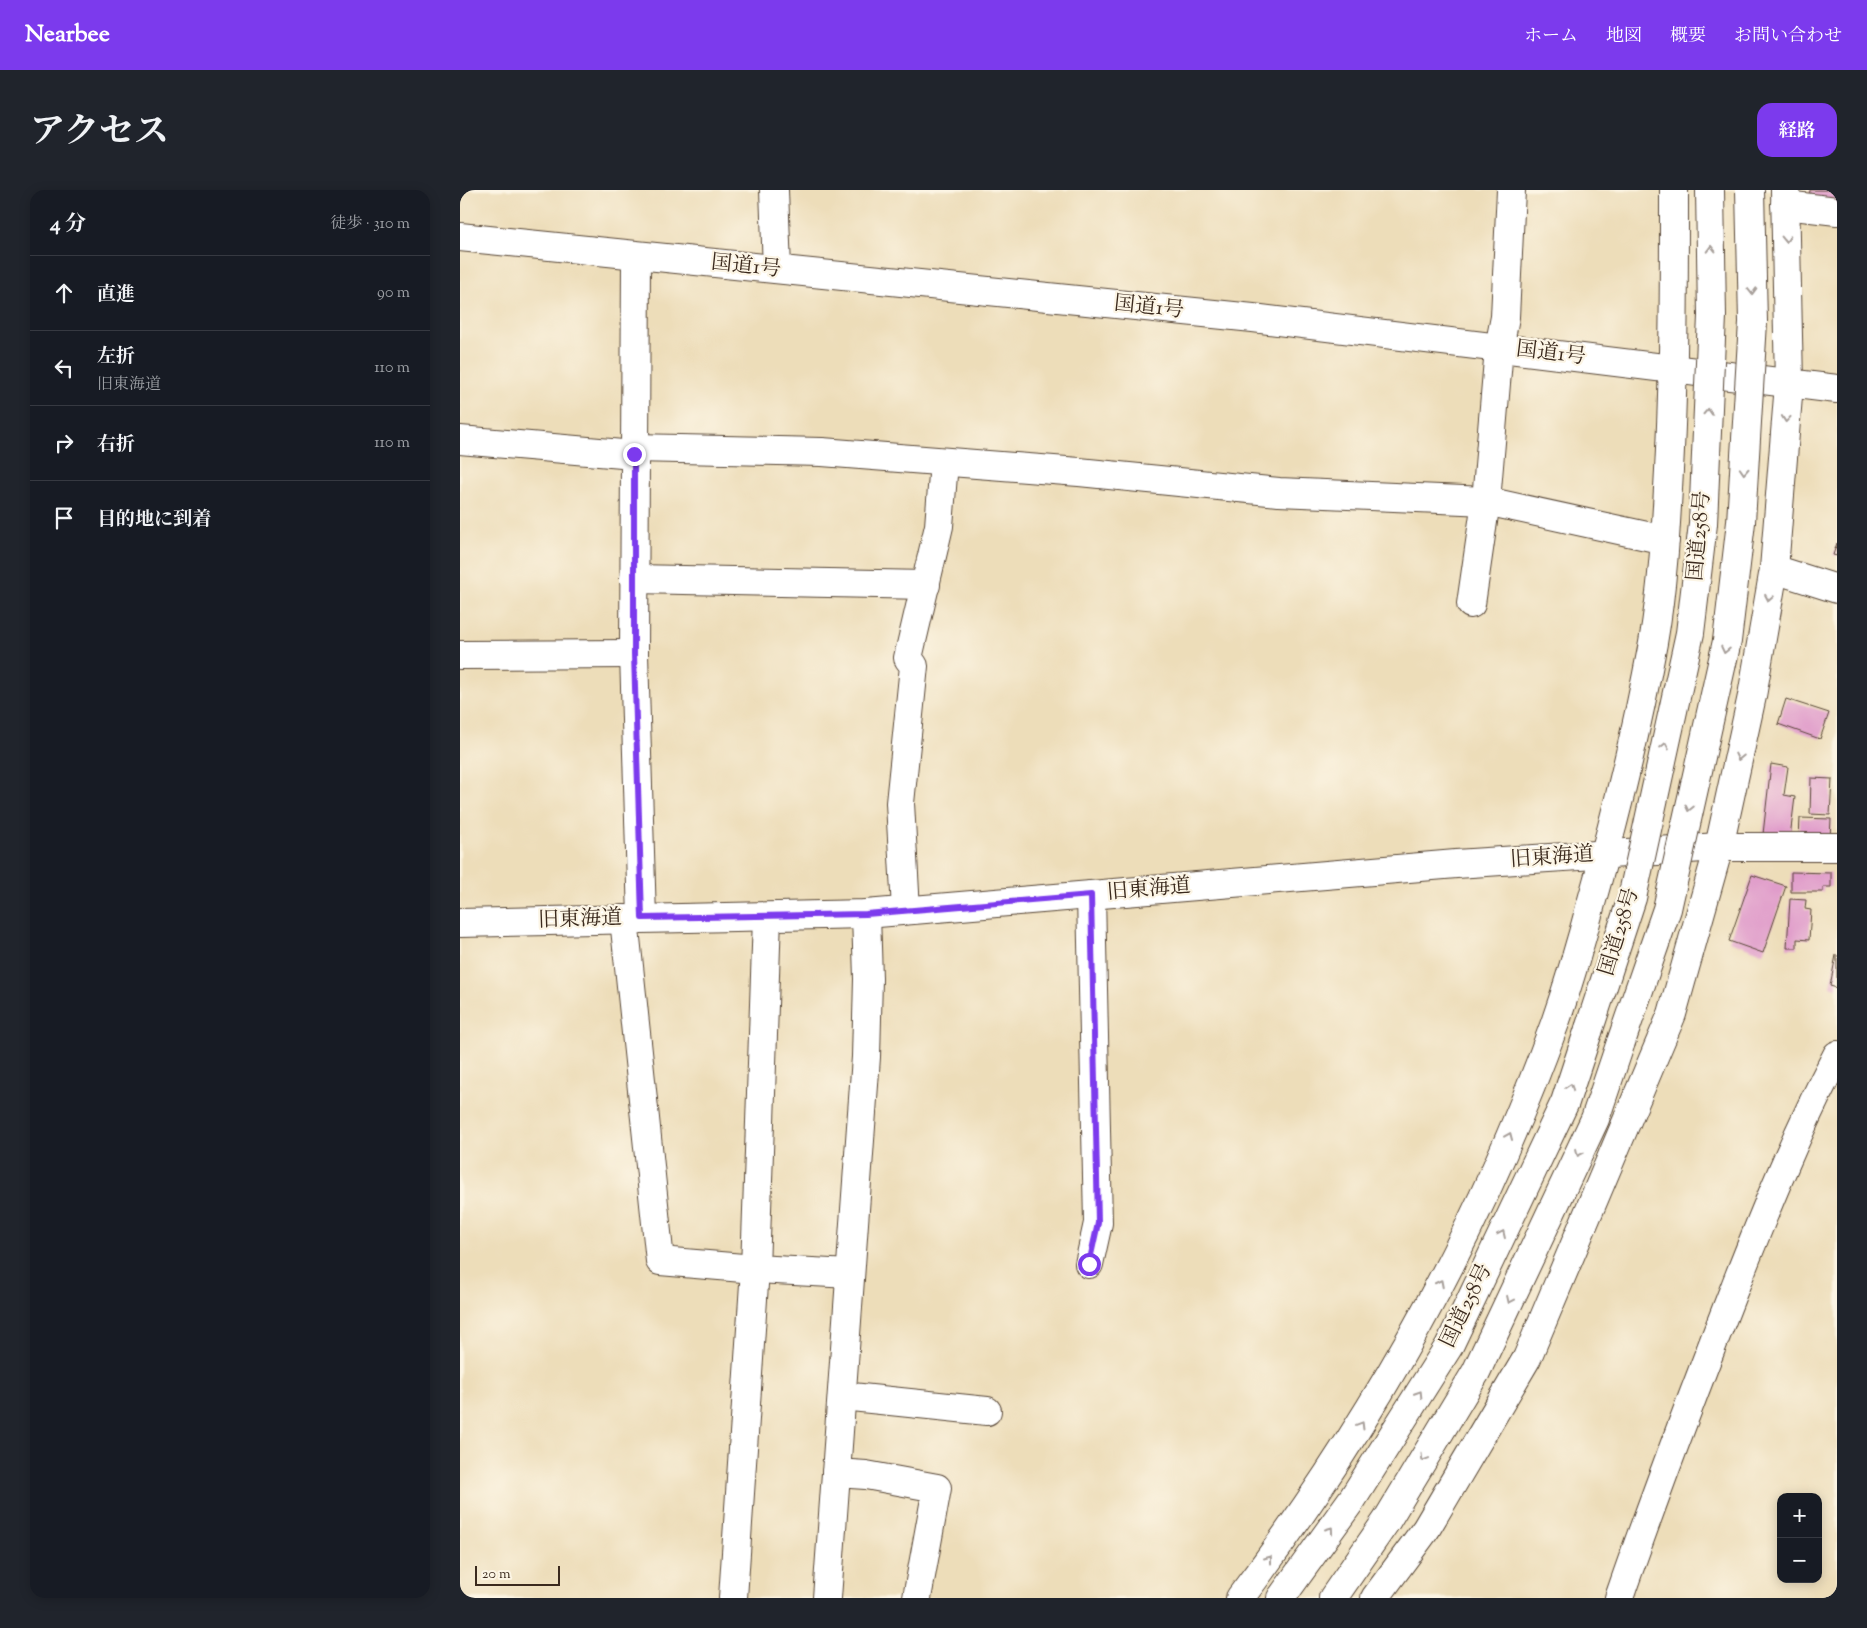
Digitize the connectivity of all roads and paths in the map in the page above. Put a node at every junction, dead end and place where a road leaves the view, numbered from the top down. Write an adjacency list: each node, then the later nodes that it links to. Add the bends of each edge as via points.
1 (774, 190): 10 (main road)
2 (1511, 190): 11 (main road, via 1505,317)
3 (1674, 190): 12 (main road)
4 (1710, 190): 47 (main road, 国道258号, one-way to 4, bridge, via 1353,1498 1449,1346 1565,1102 1632,898 1690,633 1703,524 1712,326)
5 (1750, 190): 48 (main road, 国道258号, one-way to 48, bridge, via 1753,322 1741,522 1727,641 1667,909 1595,1119 1476,1372 1387,1520)
6 (1785, 197): 7 (main road); 13 (main road, one-way to 13)
7 (1837, 211)
8 (460, 237): 9 (main road, 国道1号)
9 (636, 256): 10 (main road, 国道1号); 16 (main road)
10 (777, 270): 11 (main road, 国道1号, via 1253,318)
11 (1499, 348): 12 (main road, 国道1号); 18 (main road)
12 (1674, 369): 13 (main road, 国道1号); 19 (main road)
13 (1789, 384): 14 (main road, 国道1号); 20 (main road, one-way to 20)
14 (1837, 388)
15 (460, 440): 16 (main road)
16 (634, 451): 17 (main road, via 822,452); 21 (main road)
17 (944, 462): 18 (main road, via 1279,492); 22 (main road, via 939,526)
18 (1486, 501): 19 (main road); 24 (main road)
19 (1666, 540): 29 (main road, via 1653,641)
20 (1774, 569): 23 (main road); 27 (main road, one-way to 27, via 1752,696)
21 (634, 579): 22 (main road); 25 (main road)
22 (926, 585): 31 (main road, via 908,658 914,666 900,803)
23 (1837, 589)
24 (1471, 604)
25 (634, 654): 26 (main road); 34 (main road)
26 (460, 655)
27 (1719, 847): 28 (main road, 旧東海道); 29 (main road, 旧東海道); 49 (main road, via 1672,1014 1527,1358 1426,1529)
28 (1837, 847)
29 (1605, 855): 30 (main road, 旧東海道, via 1456,864); 46 (main road, one-way to 29, via 1354,1437 1441,1283 1495,1170 1555,1023)
30 (1091, 895): 31 (main road, 旧東海道); 37 (main road, via 1098,1223)
31 (906, 910): 32 (main road, 旧東海道)
32 (866, 914): 33 (main road, 旧東海道); 39 (main road, via 866,1057)
33 (767, 917): 34 (main road, 旧東海道); 38 (main road)
34 (633, 918): 35 (main road, 旧東海道); 38 (main road, via 660,1261)
35 (460, 923)
36 (1837, 1055): 50 (main road, via 1768,1204 1667,1461)
37 (1089, 1264)
38 (756, 1269): 39 (main road); 43 (main road)
39 (850, 1274): 40 (main road)
40 (842, 1396): 41 (main road); 42 (main road)
41 (987, 1410)
42 (836, 1473): 44 (main road); 45 (main road, via 937,1488)
43 (733, 1598)
44 (827, 1598)
45 (917, 1598)
46 (1240, 1598)
47 (1281, 1598)
48 (1334, 1598)
49 (1375, 1598)
50 (1619, 1598)

